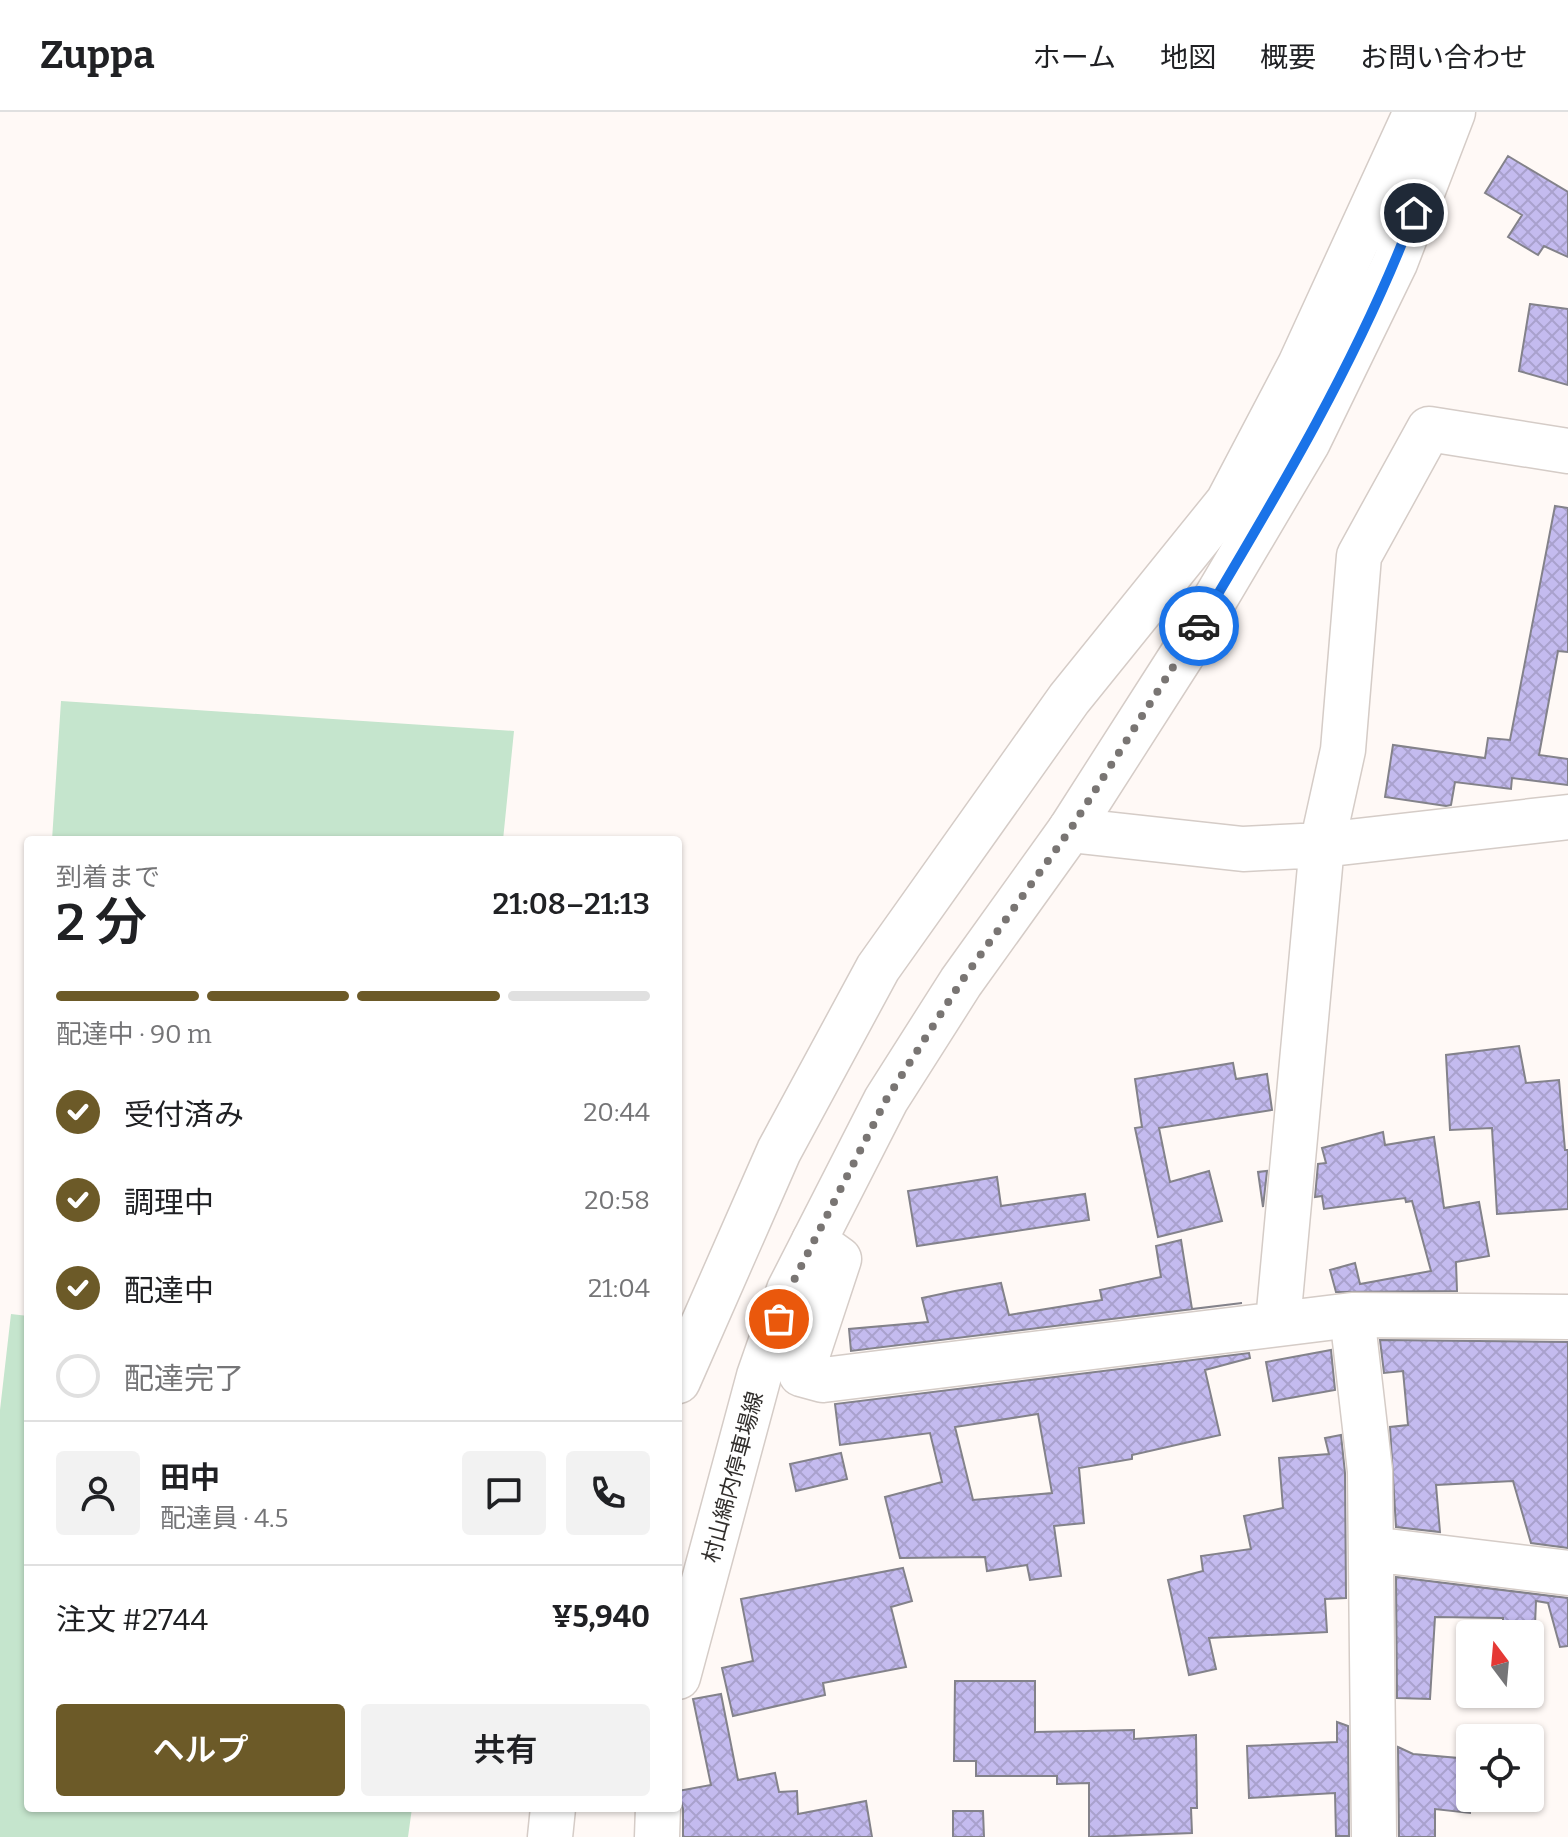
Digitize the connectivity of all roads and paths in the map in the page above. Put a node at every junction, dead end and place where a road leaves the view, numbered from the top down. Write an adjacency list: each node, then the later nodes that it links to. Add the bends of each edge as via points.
1 (1416, 112): 11 (street, via 1300,365 1228,502 1069,699 878,968 779,1151)
2 (1453, 112): 5 (street, 村山綿内停車場線, via 1395,263 1308,442)
3 (1568, 451): 6 (street, via 1429,429 1359,556 1343,750)
4 (1568, 817): 6 (street)
5 (1070, 830): 6 (street, via 1243,849); 7 (street, 村山綿内停車場線, via 961,982 886,1100)
6 (1322, 845): 10 (street)
7 (814, 1241): 10 (street, via 839,1259 801,1374 823,1380); 14 (street, 村山綿内停車場線, via 789,1290 759,1376)
8 (1352, 1315): 9 (street); 10 (street); 12 (street, via 1370,1471)
9 (1568, 1317)
10 (1278, 1322)
11 (682, 1372)
12 (1371, 1549): 13 (street); 19 (street)
13 (1568, 1573)
14 (682, 1662)
15 (553, 1812): 17 (street)
16 (658, 1812): 18 (street)
17 (550, 1837)
18 (657, 1837)
19 (1374, 1837)

